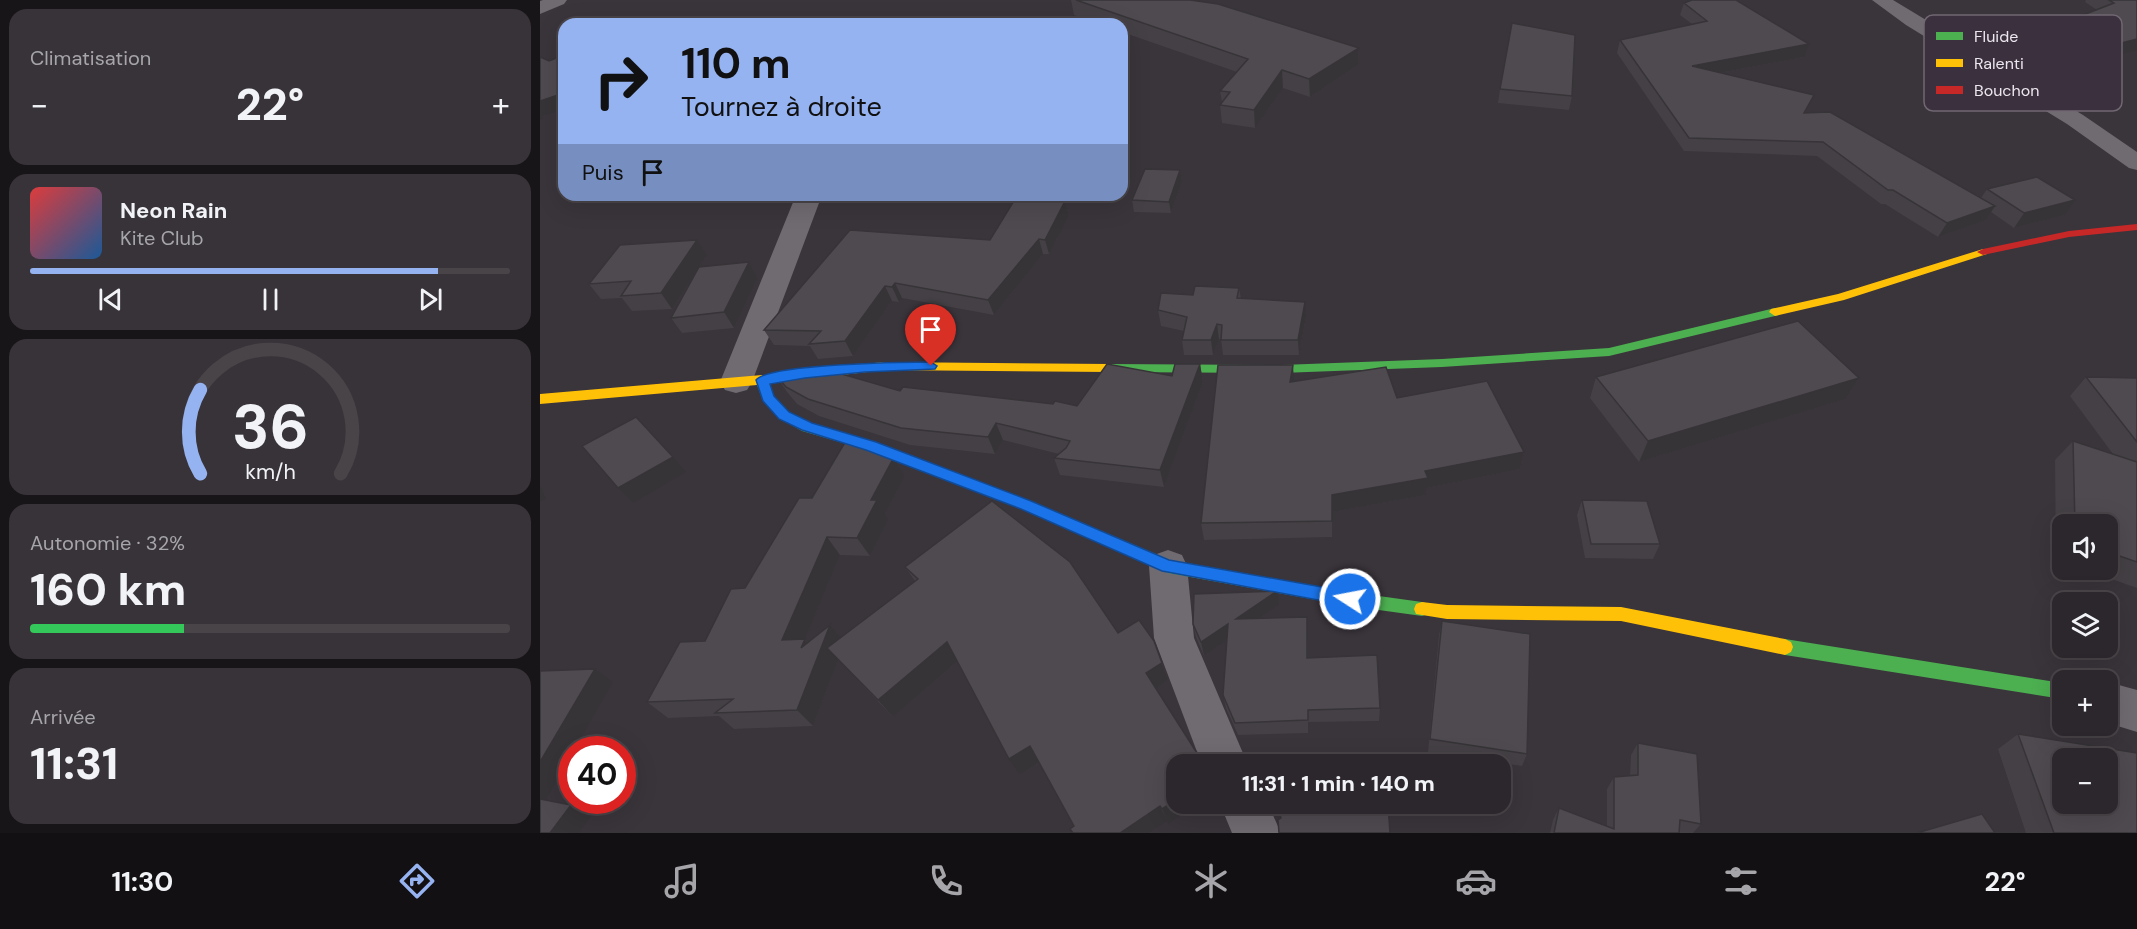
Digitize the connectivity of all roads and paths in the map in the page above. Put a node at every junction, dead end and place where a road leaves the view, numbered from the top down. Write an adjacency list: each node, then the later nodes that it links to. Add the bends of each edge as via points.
1 (558, 0): 3 (street)
2 (1881, 0): 4 (street)
3 (540, 8)
4 (1924, 28)
5 (2064, 111): 6 (street, via 2096,130)
6 (2137, 163)
7 (807, 201): 9 (street)
8 (2137, 227): 9 (street, via 2069,234 1994,249 1840,297 1609,352 1281,369 885,366)
9 (749, 381): 10 (street); 11 (street, via 784,416 807,427 871,446 1026,505)
10 (540, 399)
11 (1168, 566): 12 (street, via 1447,612 1621,614 1784,647); 15 (street, via 1174,638)
12 (2052, 689)
13 (2118, 706): 14 (street)
14 (2137, 711)
15 (1220, 754)
16 (1248, 814): 17 (street)
17 (1257, 833)

